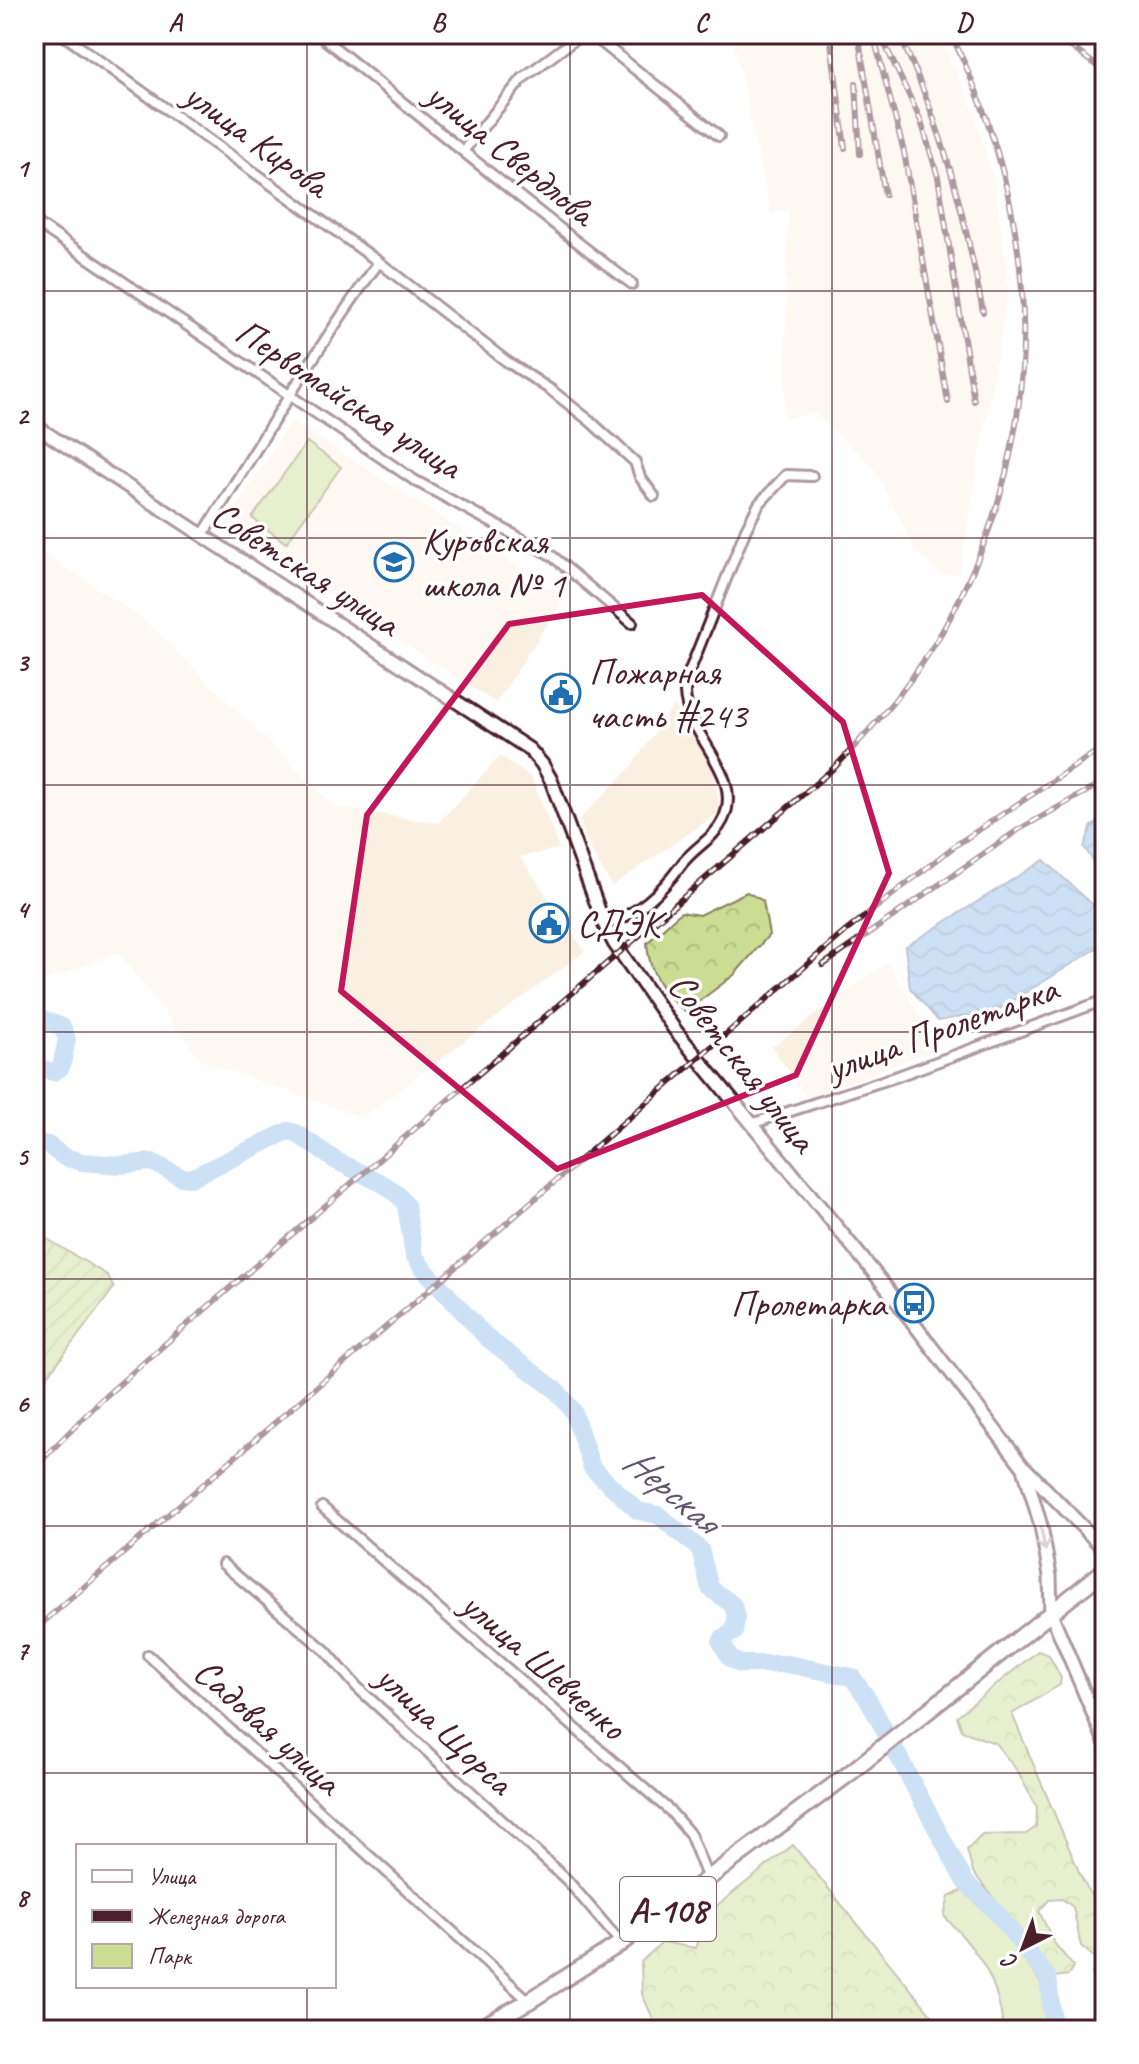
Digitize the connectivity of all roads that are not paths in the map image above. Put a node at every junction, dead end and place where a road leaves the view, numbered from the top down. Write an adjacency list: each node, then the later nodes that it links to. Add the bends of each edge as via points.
1 (62, 34): 8 (street, улица Кирова)
2 (318, 34): 6 (street, улица Свердлова)
3 (582, 34): 6 (street, via 523,78)
4 (591, 34): 5 (street)
5 (719, 136)
6 (464, 150): 9 (street, улица Свердлова)
7 (34, 221): 10 (street, Первомайская улица)
8 (379, 262): 10 (street); 13 (street, улица Кирова, via 590,421 635,462)
9 (632, 284)
10 (292, 395): 14 (street); 15 (street, Первомайская улица, via 414,480 551,555)
11 (34, 425): 14 (street, Советская улица)
12 (812, 476): 16 (street, via 786,475 759,504 688,675 690,712 726,784 724,818 670,881 630,913)
13 (654, 496)
14 (202, 536): 16 (street, Советская улица, via 529,749 556,792)
15 (632, 623)
16 (604, 924): 18 (street, Советская улица, via 675,1030)
17 (1105, 1000): 18 (street, улица Пролетарка)
18 (751, 1124): 19 (street, Советская улица, via 885,1286)
19 (1024, 1468): 21 (street); 24 (street, Советская улица, one-way to 24, via 1041,1526)
20 (322, 1507): 27 (street, улица Шевченко, via 670,1811 690,1834)
21 (1105, 1550)
22 (223, 1564): 28 (street, улица Щорса, via 326,1651 357,1687 567,1880)
23 (1105, 1570): 24 (highway, А-108)
24 (1051, 1613): 26 (street); 27 (highway, А-108)
25 (148, 1655): 29 (street, Садовая улица)
26 (1105, 1742)
27 (708, 1879): 28 (highway, А-108)
28 (621, 1943): 29 (highway, А-108)
29 (529, 2001): 30 (highway, А-108)
30 (476, 2030)

